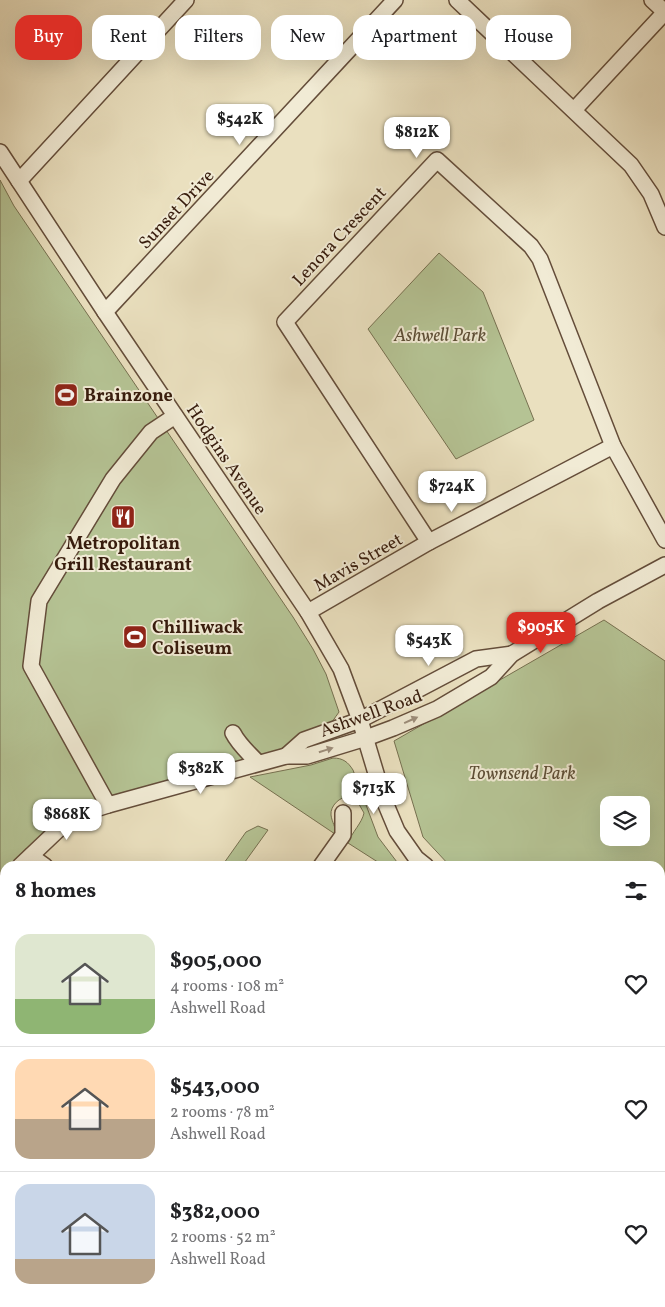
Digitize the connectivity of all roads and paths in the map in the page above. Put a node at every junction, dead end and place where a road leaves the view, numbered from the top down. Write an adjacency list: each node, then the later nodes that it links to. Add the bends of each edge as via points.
1 (186, 0): 8 (street)
2 (395, 0): 10 (street, Sunset Drive)
3 (457, 0): 6 (street)
4 (652, 0): 5 (street)
5 (665, 12): 6 (street)
6 (574, 110): 9 (street, via 632,165)
7 (0, 152): 8 (street, Hodgins Avenue)
8 (19, 181): 10 (street, Hodgins Avenue)
9 (664, 222)
10 (105, 312): 11 (street, Hodgins Avenue)
11 (175, 416): 16 (street, Hodgins Avenue); 23 (street, via 151,432 113,478 39,601 32,666)
12 (613, 446): 13 (street, Lenora Crescent); 14 (street, Mavis Street); 14 (street, Lenora Crescent, via 540,259 531,246 437,160 285,322)
13 (665, 540)
14 (429, 542): 16 (street, Mavis Street)
15 (665, 565): 17 (street, Ashwell Road, via 598,601)
16 (308, 612): 18 (street, Hodgins Avenue, via 341,669)
17 (512, 654): 18 (street, Ashwell Road, via 476,659); 19 (street, Ashwell Road, one-way to 17, via 437,708 491,677)
18 (360, 720): 19 (street, Hodgins Avenue); 20 (street, Ashwell Road, via 304,740)
19 (366, 738): 20 (street, Ashwell Road, one-way to 19, via 307,756); 27 (street, Hodgins Avenue, via 384,800 397,831)
20 (286, 756): 21 (street, Ashwell Road)
21 (258, 763): 22 (street, Ashwell Road); 22 (street, via 235,738 237,749)
22 (228, 772): 23 (street, Ashwell Road)
23 (108, 805): 25 (street, Ashwell Road, via 71,820)
24 (343, 813): 26 (street, via 343,835)
25 (25, 861)
26 (325, 861)
27 (420, 861)

